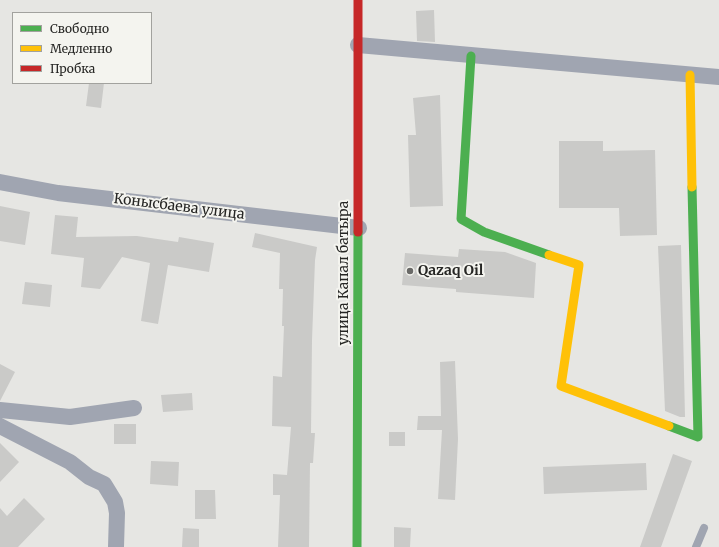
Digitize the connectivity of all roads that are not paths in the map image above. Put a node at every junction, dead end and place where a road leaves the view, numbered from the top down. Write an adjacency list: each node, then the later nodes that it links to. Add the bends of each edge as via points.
1 (358, 0): 2 (street, улица Капал батыра)
2 (358, 45): 3 (street); 7 (street, улица Капал батыра)
3 (471, 56): 4 (street); 4 (street, via 461,219 484,232 579,264 561,386 698,437)
4 (690, 75): 5 (street)
5 (719, 77)
6 (0, 182): 7 (street, Конысбаева улица, via 58,193)
7 (359, 228): 13 (street, улица Капал батыра)
8 (134, 408): 9 (street, via 70,417)
9 (0, 410)
10 (0, 426): 12 (street, via 70,462 89,477 104,484 115,502)
11 (704, 528): 14 (lane)
12 (116, 547)
13 (357, 547)
14 (696, 547)

